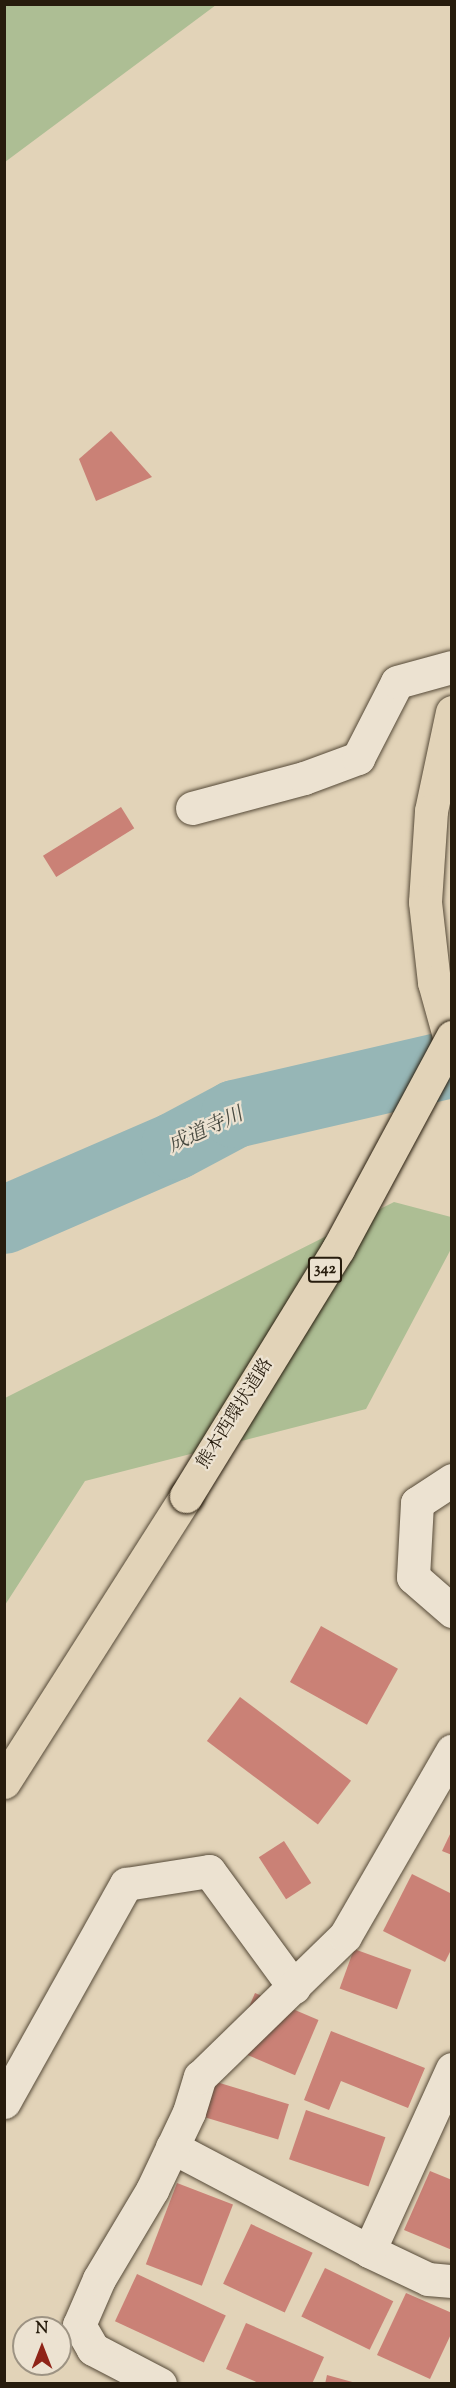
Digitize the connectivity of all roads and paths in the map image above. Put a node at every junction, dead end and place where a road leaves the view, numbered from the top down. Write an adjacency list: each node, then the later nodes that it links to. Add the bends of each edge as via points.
1 (452, 667): 3 (street, via 397,682 358,758 304,778)
2 (452, 712): 5 (highway, via 431,811 425,902 434,981)
3 (192, 808)
4 (452, 1037): 9 (highway, 熊本西環状道路 / 342, bridge, via 338,1249)
5 (452, 1047)
6 (452, 1480): 7 (street, via 417,1503 413,1577)
7 (452, 1611)
8 (452, 1751): 10 (street, via 345,1936)
9 (4, 1782)
10 (294, 1986): 12 (street, via 209,1871 126,1884); 13 (street, via 200,2077)
11 (452, 2069): 14 (street)
12 (4, 2102)
13 (172, 2147): 14 (street); 16 (street, via 152,2190 99,2279 79,2325 93,2349)
14 (369, 2251): 15 (street, via 428,2279)
15 (452, 2281)
16 (160, 2384)

